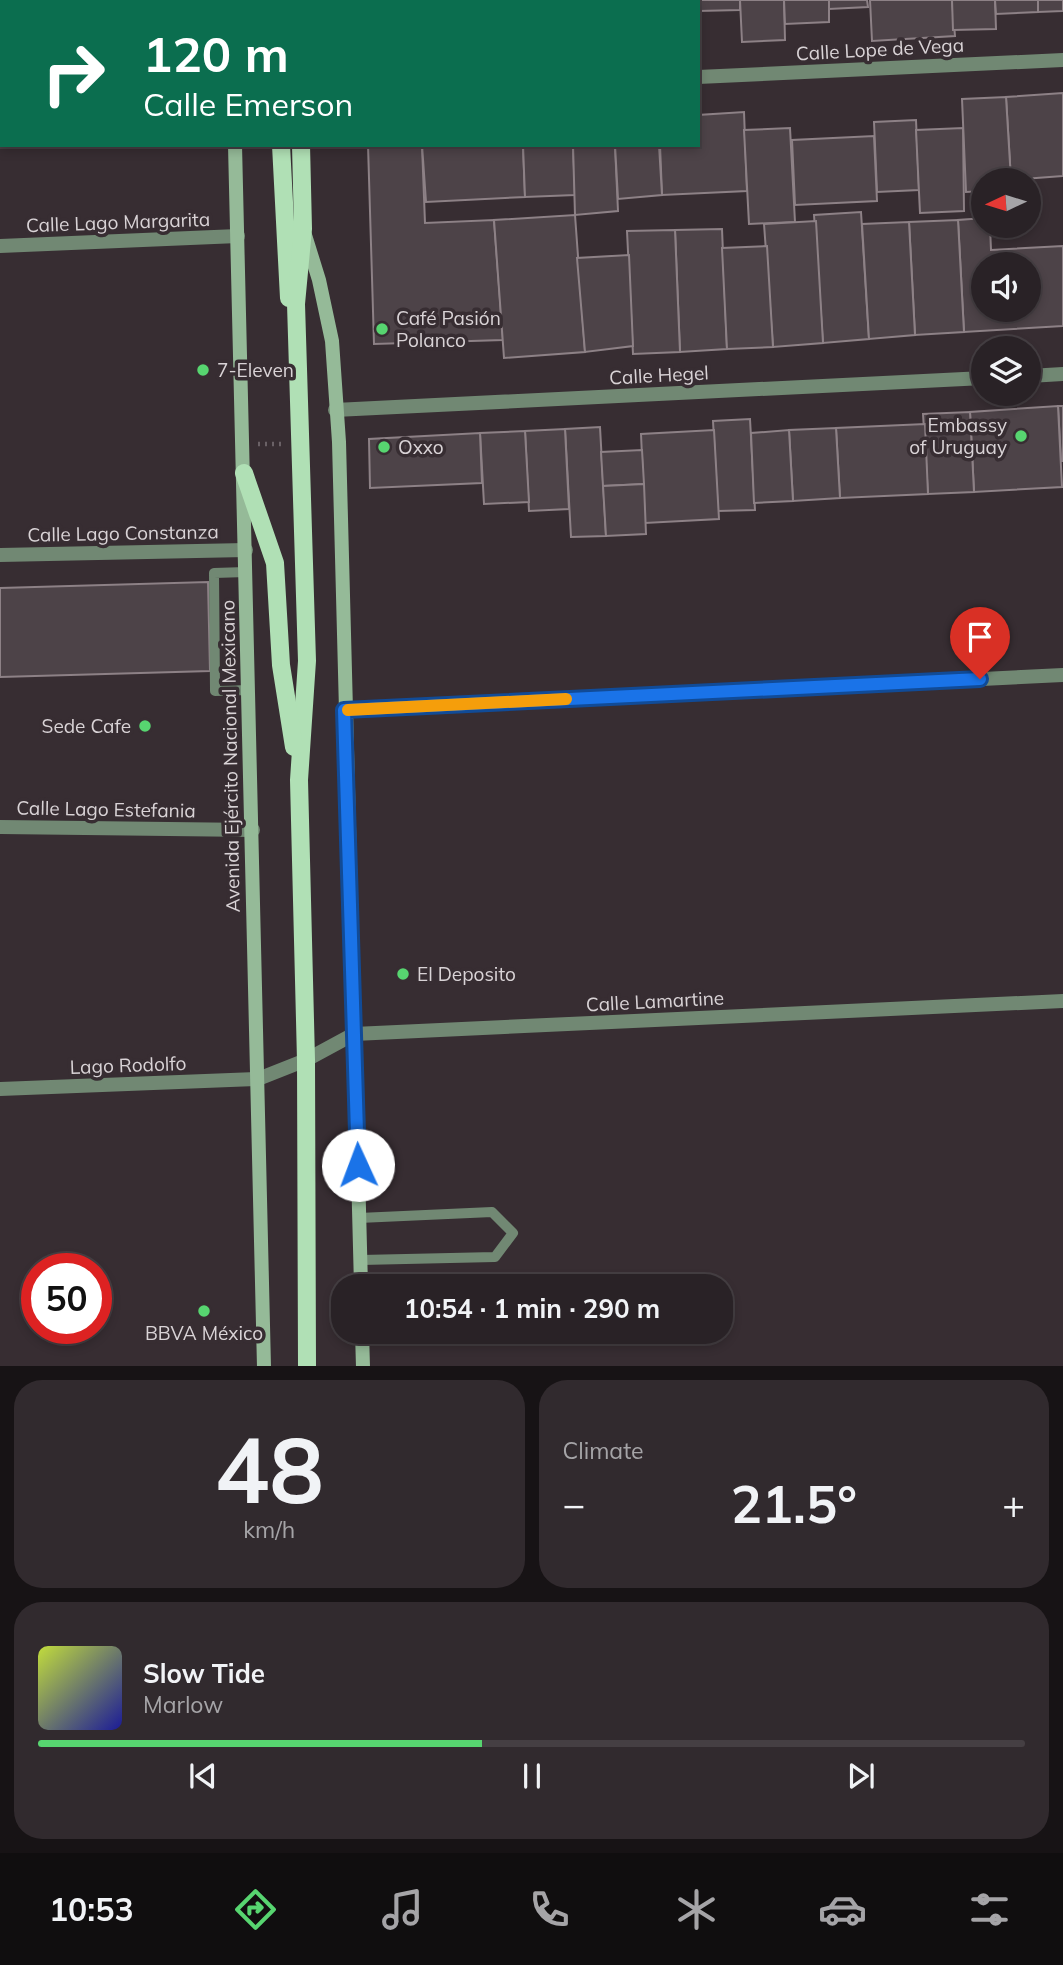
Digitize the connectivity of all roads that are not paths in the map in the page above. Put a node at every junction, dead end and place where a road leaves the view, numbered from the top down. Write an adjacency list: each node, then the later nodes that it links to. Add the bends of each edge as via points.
1 (1063, 60): 2 (street, Calle Lope de Vega)
2 (700, 77)
3 (235, 147): 7 (main road, Avenida Ejército Nacional Mexicano)
4 (281, 147): 12 (main road, via 285,256)
5 (301, 147): 6 (main road)
6 (303, 229): 12 (main road, via 296,304); 13 (main road, via 332,341)
7 (238, 236): 8 (street, Calle Lago Margarita); 14 (main road, Avenida Ejército Nacional Mexicano)
8 (0, 246)
9 (1063, 374): 10 (street)
10 (1041, 375)
11 (971, 379): 13 (street, Calle Hegel)
12 (298, 385): 21 (main road, via 307,661)
13 (335, 410): 20 (main road)
14 (244, 473): 15 (main road, Avenida Ejército Nacional Mexicano); 21 (main road, via 275,563 281,665)
15 (246, 550): 16 (street, Calle Lago Constanza); 17 (main road, Avenida Ejército Nacional Mexicano)
16 (0, 555)
17 (246, 572): 19 (main road, Avenida Ejército Nacional Mexicano); 19 (lane, via 214,573 215,691)
18 (1063, 675): 20 (street)
19 (248, 690): 23 (main road, Avenida Ejército Nacional Mexicano)
20 (344, 710): 25 (main road)
21 (299, 780): 26 (main road)
22 (0, 827): 23 (street, Calle Lago Estefania)
23 (253, 830): 27 (main road, Avenida Ejército Nacional Mexicano)
24 (1063, 1001): 25 (street, Calle Lamartine)
25 (354, 1034): 26 (street, Calle Lamartine); 29 (main road)
26 (306, 1060): 27 (street, Calle Lamartine); 34 (main road)
27 (258, 1079): 28 (street, Lago Rodolfo); 33 (main road, Avenida Ejército Nacional Mexicano)
28 (0, 1089)
29 (359, 1218): 30 (main road); 30 (lane, via 492,1212 513,1233 495,1257)
30 (360, 1260): 31 (main road)
31 (361, 1274)
32 (362, 1344): 35 (main road)
33 (264, 1366)
34 (307, 1366)
35 (363, 1366)

